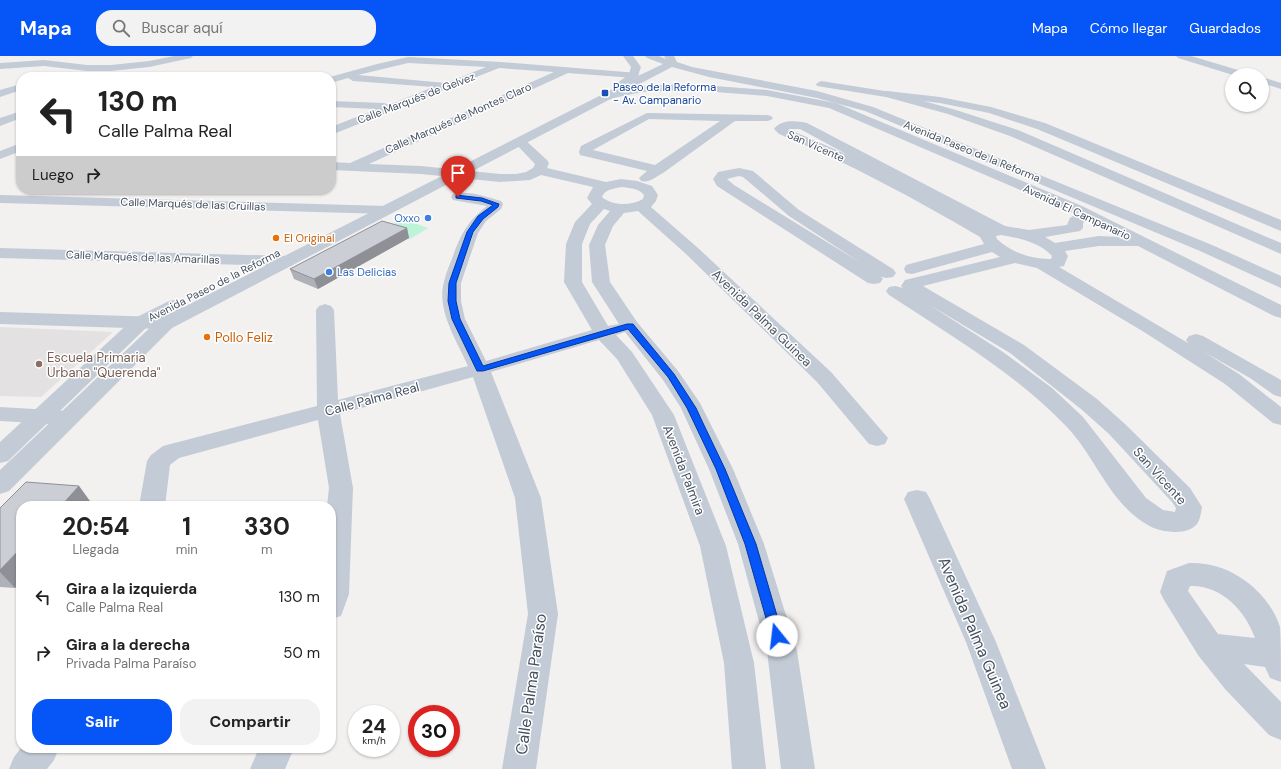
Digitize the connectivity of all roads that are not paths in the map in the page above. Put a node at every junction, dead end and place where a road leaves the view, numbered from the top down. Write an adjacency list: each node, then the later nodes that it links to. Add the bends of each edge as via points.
1 (146, 56): 11 (street)
2 (155, 56): 3 (street)
3 (174, 56): 11 (street)
4 (188, 56): 12 (street, via 122,67 87,68 44,63)
5 (628, 56): 16 (street, via 636,67)
6 (636, 56): 9 (street, via 655,64 667,63)
7 (650, 56): 32 (street, Avenida Paseo de la Reforma, via 666,63 716,76 811,93)
8 (1181, 56): 14 (street)
9 (670, 57): 26 (street, Avenida Paseo de la Reforma, via 672,63)
10 (691, 59): 25 (street, Avenida Paseo de la Reforma, via 744,74)
11 (116, 64): 12 (street, via 55,60)
12 (0, 65)
13 (501, 65): 15 (street); 17 (street, via 408,60); 20 (street, Calle Marqués de Gelvez)
14 (1225, 69)
15 (567, 70): 16 (street); 44 (street, Calle Marqués de Montes Claro)
16 (634, 75): 46 (street, Avenida Paseo de la Reforma, via 619,87)
17 (336, 79)
18 (336, 79): 20 (street)
19 (1269, 82): 21 (street)
20 (450, 85): 28 (street, Calle Marqués de Gelvez)
21 (1281, 86)
22 (16, 89): 23 (street)
23 (4, 93): 24 (street)
24 (16, 93)
25 (887, 94): 35 (street, Avenida Paseo de la Reforma, via 952,112); 59 (street, via 940,100 991,110 1041,126)
26 (609, 96): 36 (street, Avenida Paseo de la Reforma); 48 (street, Avenida El Campanario, via 642,90 690,87 767,93 832,105)
27 (336, 104): 28 (street)
28 (394, 106): 34 (street, Calle Marqués de Gelvez)
29 (16, 116): 33 (street)
30 (733, 117): 31 (street); 45 (street); 45 (street, via 647,116 586,149 585,152)
31 (767, 118)
32 (892, 118): 38 (street, Avenida Paseo de la Reforma); 48 (street)
33 (0, 122)
34 (336, 128)
35 (1014, 134): 39 (street, via 1033,145 1036,153); 49 (street, Avenida Paseo de la Reforma)
36 (520, 142): 46 (street, Avenida Paseo de la Reforma); 47 (street, via 542,163)
37 (16, 149): 40 (street)
38 (981, 154): 42 (street); 52 (street, Avenida Paseo de la Reforma)
39 (1030, 155)
40 (0, 156): 41 (street)
41 (16, 157)
42 (1016, 157)
43 (336, 166): 44 (street, Avenida Palma Guinea)
44 (350, 167): 46 (street, Avenida Palma Guinea)
45 (658, 170): 50 (street)
46 (450, 173): 47 (street, Avenida Palma Guinea, via 500,178 516,178); 56 (street, Avenida Paseo de la Reforma); 57 (street, Avenida Paseo de la Reforma)
47 (534, 173): 55 (street, Avenida Palma Guinea)
48 (994, 174): 58 (street, Avenida El Campanario)
49 (1122, 180): 52 (street, via 1093,173 1074,177); 65 (street, Avenida Paseo de la Reforma)
50 (637, 185): 55 (street, via 621,183); 55 (street, via 647,189 651,194 649,200)
51 (921, 192): 51 (street, San Vicente, via 803,126 783,126 780,129); 62 (street, San Vicente)
52 (1079, 194): 58 (street); 72 (street, Avenida Paseo de la Reforma)
53 (458, 197): 81 (street, Calle Palma Paraíso, via 496,204 470,232 452,283 456,319)
54 (0, 199): 56 (street, Calle Marqués de las Cruillas)
55 (613, 199): 78 (street, via 597,245 601,282); 80 (street, Avenida Palmira, via 583,222 574,244 573,282); 88 (street, Avenida Palma Guinea, via 692,251 824,377)
56 (368, 209): 57 (street, Calle Marqués de las Cruillas); 69 (street, Avenida Paseo de la Reforma)
57 (387, 210): 70 (street, Avenida Paseo de la Reforma)
58 (1086, 214): 60 (street, via 1075,221); 64 (street, Avenida El Campanario)
59 (1281, 226)
60 (1075, 228): 61 (street); 63 (street)
61 (1029, 235): 62 (street); 68 (street)
62 (994, 236): 67 (street, San Vicente); 71 (street)
63 (1099, 240): 64 (street, via 1118,243); 68 (street)
64 (1143, 242): 74 (street, Avenida El Campanario)
65 (1281, 249)
66 (0, 253): 69 (street, Calle Marqués de las Amarillas)
67 (1015, 258): 68 (street, via 1028,262); 71 (street)
68 (1051, 258): 79 (street)
69 (262, 260): 70 (street, Calle Marqués de las Amarillas); 76 (street, Avenida Paseo de la Reforma)
70 (287, 261): 77 (street, Avenida Paseo de la Reforma)
71 (896, 281): 71 (street, San Vicente, via 794,213 748,174 731,172 721,177 722,183 729,188); 71 (street, San Vicente, via 1044,393 1075,422 1137,505 1156,518 1177,523 1187,518 1189,507 1181,495 1089,404 1017,348)
72 (1281, 283)
73 (325, 310): 83 (street)
74 (1281, 312)
75 (0, 318): 76 (street)
76 (140, 323): 77 (street); 85 (street, Avenida Paseo de la Reforma)
77 (165, 324): 86 (street, Avenida Paseo de la Reforma)
78 (630, 326): 80 (street, Calle Palma Real); 103 (street, via 671,376 692,408 751,544 782,651)
79 (1159, 326): 82 (street, via 1257,374); 87 (street)
80 (603, 333): 81 (street, Calle Palma Real); 102 (street, Avenida Palmira, via 625,356 663,415 713,546 739,663)
81 (480, 369): 83 (street, Calle Palma Real); 101 (street, Calle Palma Paraíso, via 528,498 543,614)
82 (1281, 390)
83 (328, 411): 92 (street, Calle Palma Real, via 171,452 159,461); 93 (street, via 341,488)
84 (0, 414): 85 (street)
85 (40, 417): 86 (street); 89 (street, Avenida Paseo de la Reforma)
86 (68, 418): 90 (street, Avenida Paseo de la Reforma)
87 (1281, 418)
88 (877, 438)
89 (0, 455)
90 (0, 485)
91 (917, 499): 104 (street, Avenida Palma Guinea, via 981,642)
92 (153, 501)
93 (336, 576)
94 (1211, 647): 95 (street); 95 (street, via 1174,592 1177,579 1191,574 1209,576 1225,582 1242,595 1258,613); 96 (street, via 1240,683)
95 (1278, 661)
96 (1281, 724)
97 (38, 753): 99 (street)
98 (275, 753): 100 (street)
99 (26, 769)
100 (267, 769)
101 (518, 769)
102 (749, 769)
103 (798, 769)
104 (1029, 769)

